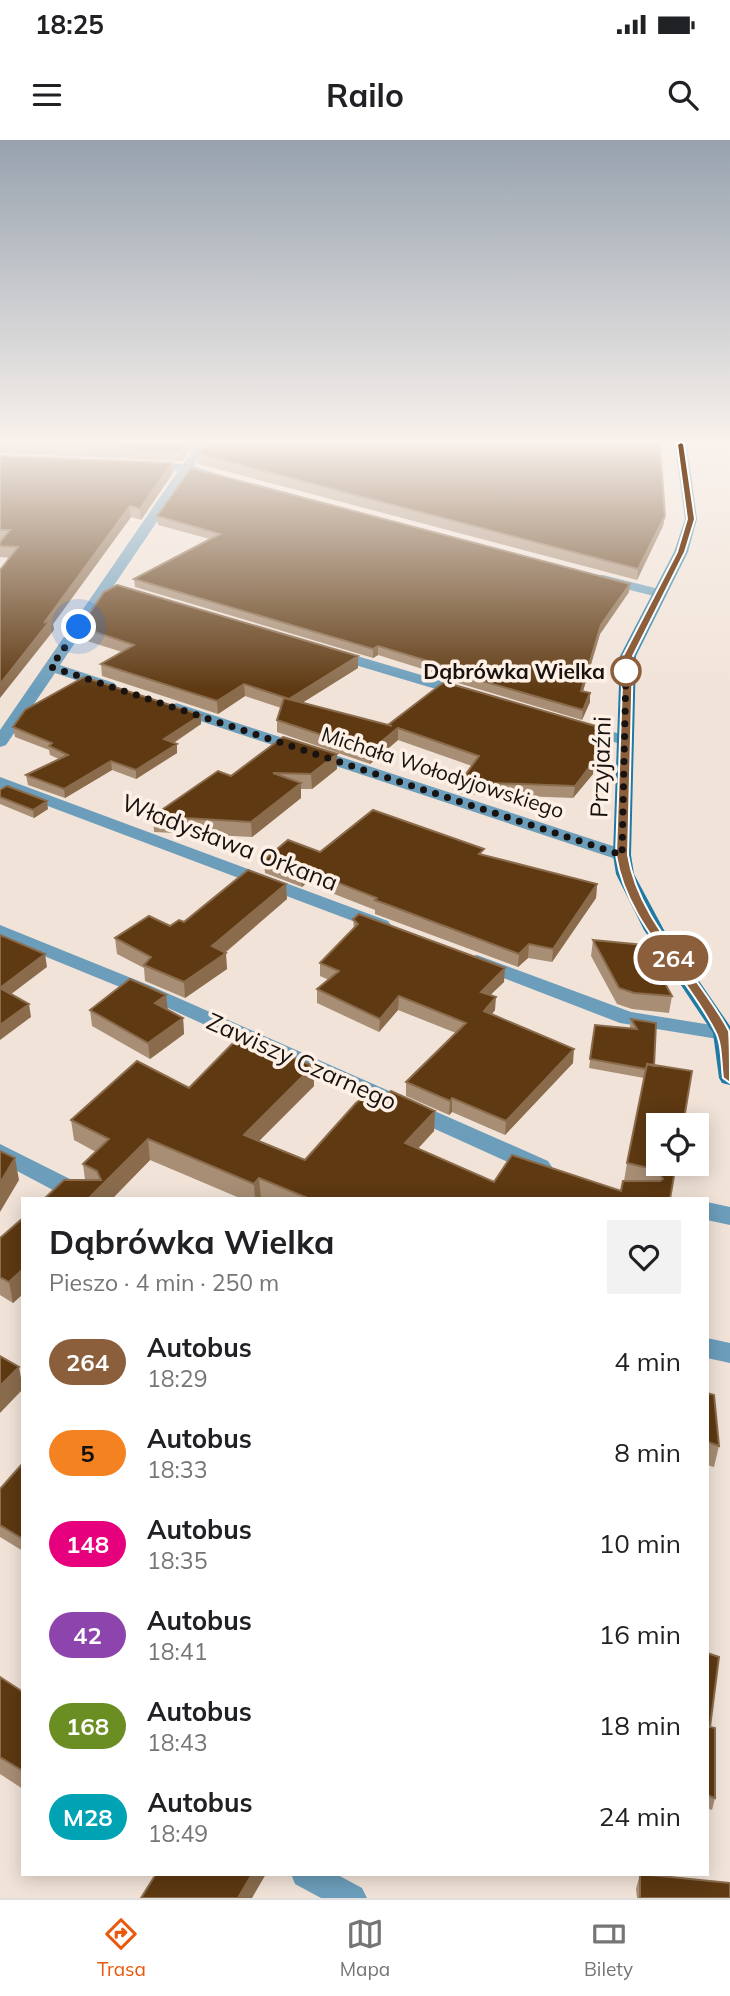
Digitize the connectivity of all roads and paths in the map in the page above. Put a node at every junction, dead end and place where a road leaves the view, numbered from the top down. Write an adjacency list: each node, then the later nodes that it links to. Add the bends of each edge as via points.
1 (150, 526): 6 (street, via 112,588)
2 (689, 526): 4 (street, Przyjaźni, via 681,552)
3 (586, 575): 4 (street)
4 (658, 593): 11 (street, Przyjaźni, via 628,656)
5 (314, 648): 8 (street)
6 (51, 667): 7 (street); 12 (street)
7 (129, 693)
8 (485, 699)
9 (155, 702): 14 (street, Michała Wołodyjowskiego)
10 (550, 718): 11 (street)
11 (624, 740): 14 (street, Przyjaźni)
12 (0, 742)
13 (0, 782): 16 (street, Władysława Orkana)
14 (622, 855): 18 (street, Przyjaźni, via 625,874 654,930)
15 (0, 931): 21 (street, Zawiszy Czarnego, via 144,990)
16 (405, 934)
17 (457, 954): 18 (street, via 627,1018)
18 (724, 1033): 19 (street, Przyjaźni)
19 (730, 1078)
20 (0, 1152): 22 (street)
21 (559, 1175)
22 (86, 1197)
23 (709, 1211): 24 (street)
24 (730, 1216)
25 (709, 1348): 26 (street)
26 (730, 1353)
27 (309, 1876): 28 (lane)
28 (352, 1898)

